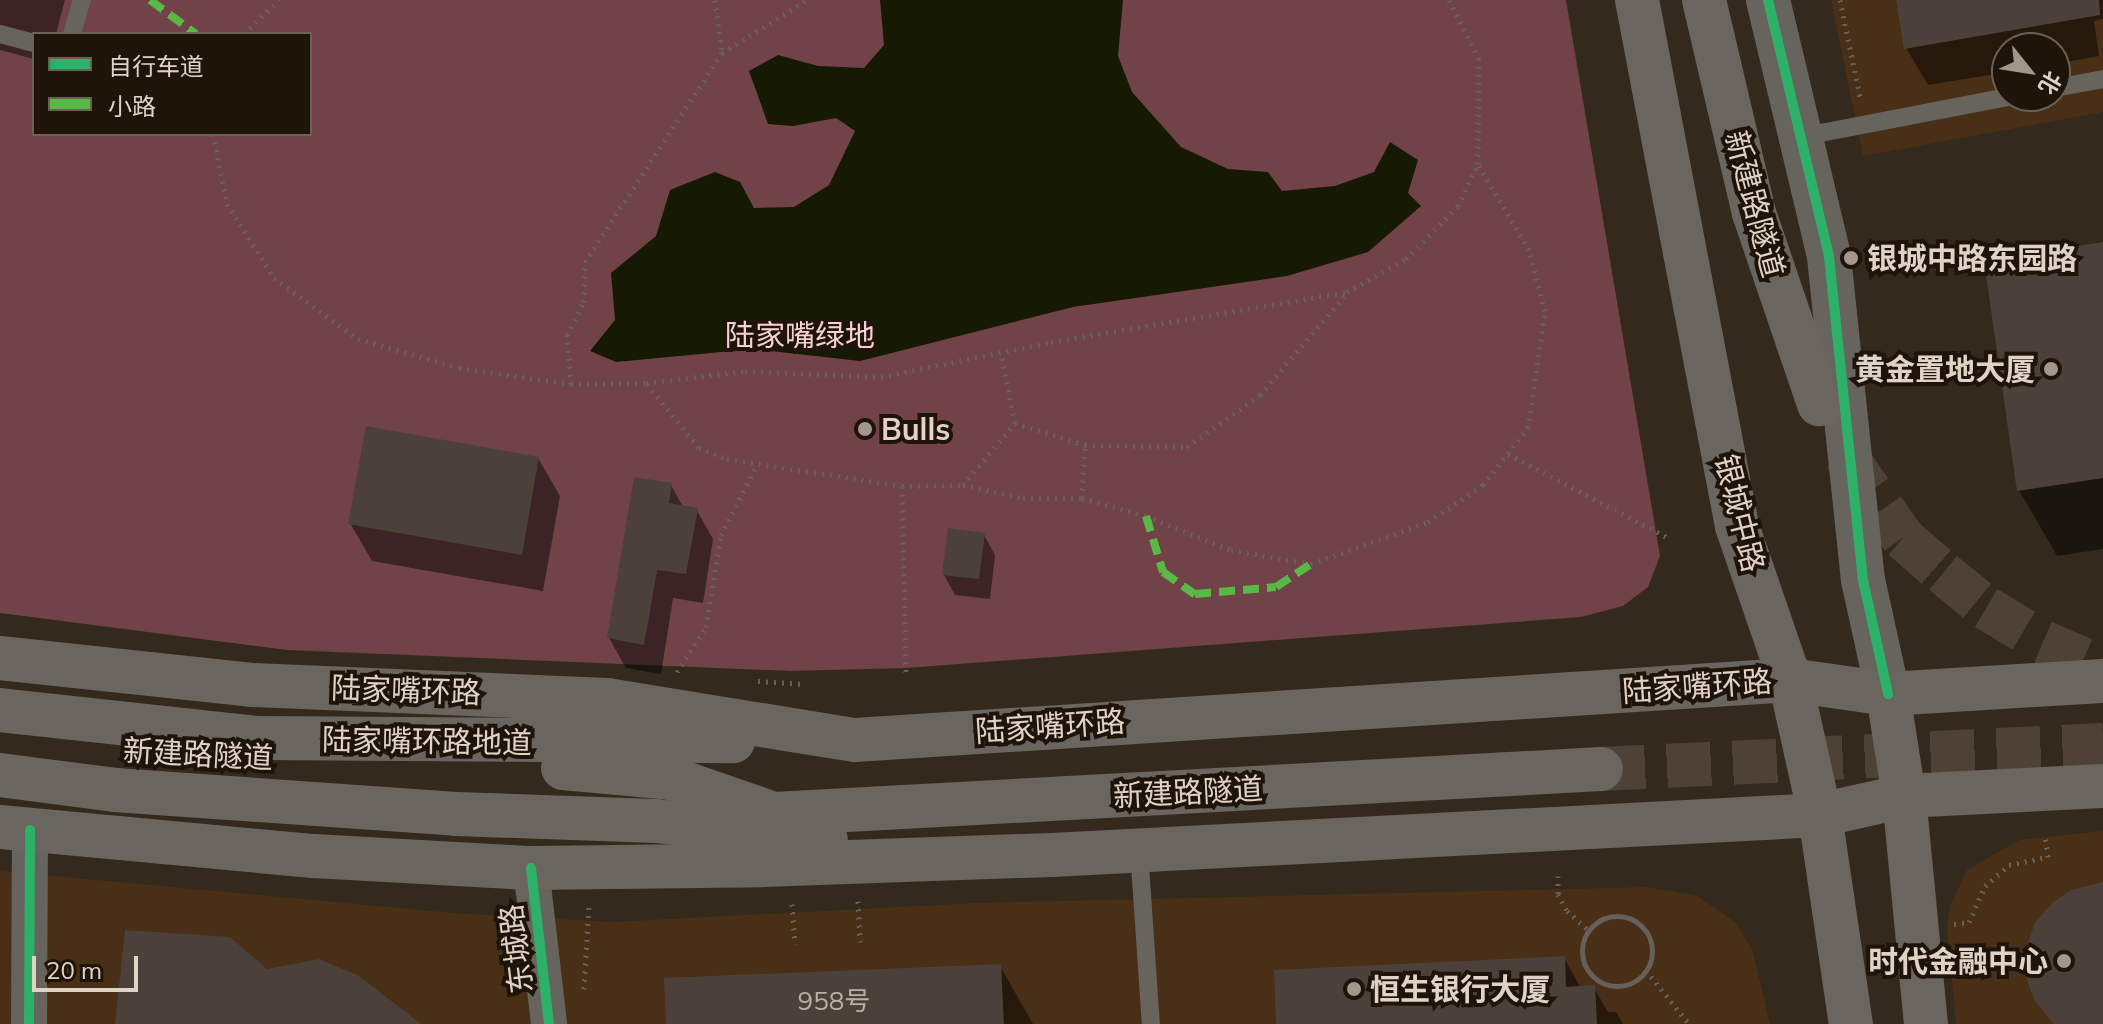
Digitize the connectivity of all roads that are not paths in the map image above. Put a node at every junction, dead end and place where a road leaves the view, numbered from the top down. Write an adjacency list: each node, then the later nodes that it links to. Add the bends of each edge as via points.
1 (82, 0): 5 (lane)
2 (1637, 0): 14 (main road, 银城中路, via 1737,526)
3 (1704, 0): 12 (main road, 新建路隧道, via 1754,213 1783,311)
4 (1768, 0): 11 (street)
5 (73, 32)
6 (0, 34): 7 (lane)
7 (32, 42)
8 (2103, 79): 9 (lane)
9 (2071, 85)
10 (1991, 100): 11 (lane)
11 (1797, 138): 16 (street, via 1829,257 1863,580)
12 (1819, 404)
13 (0, 658): 19 (main road, 陆家嘴环路, via 252,685 607,700)
14 (1790, 680): 16 (main road, 陆家嘴环路); 19 (main road, 陆家嘴环路); 25 (main road, 银城中路)
15 (2103, 681): 16 (main road, 陆家嘴环路)
16 (1888, 694): 23 (main road)
17 (0, 710): 19 (main road, 陆家嘴环路地道, via 258,738 546,743)
18 (0, 736): 24 (main road, 新建路隧道, via 185,758 405,761 670,778)
19 (855, 740)
20 (1601, 769): 24 (main road, 新建路隧道)
21 (0, 775): 26 (main road, via 193,796)
22 (2103, 786): 23 (main road)
23 (1904, 796): 25 (main road); 35 (main road)
24 (774, 814): 26 (main road, 新建路隧道)
25 (1820, 815): 28 (main road); 34 (main road, 银城中路)
26 (656, 821): 29 (main road, via 852,843)
27 (15, 829): 30 (main road, via 314,856); 31 (street)
28 (1139, 850): 29 (main road); 33 (lane)
29 (1052, 855): 30 (main road)
30 (531, 868): 32 (street, 东城路)
31 (29, 1024)
32 (549, 1024)
33 (1151, 1024)
34 (1851, 1024)
35 (1926, 1024)

